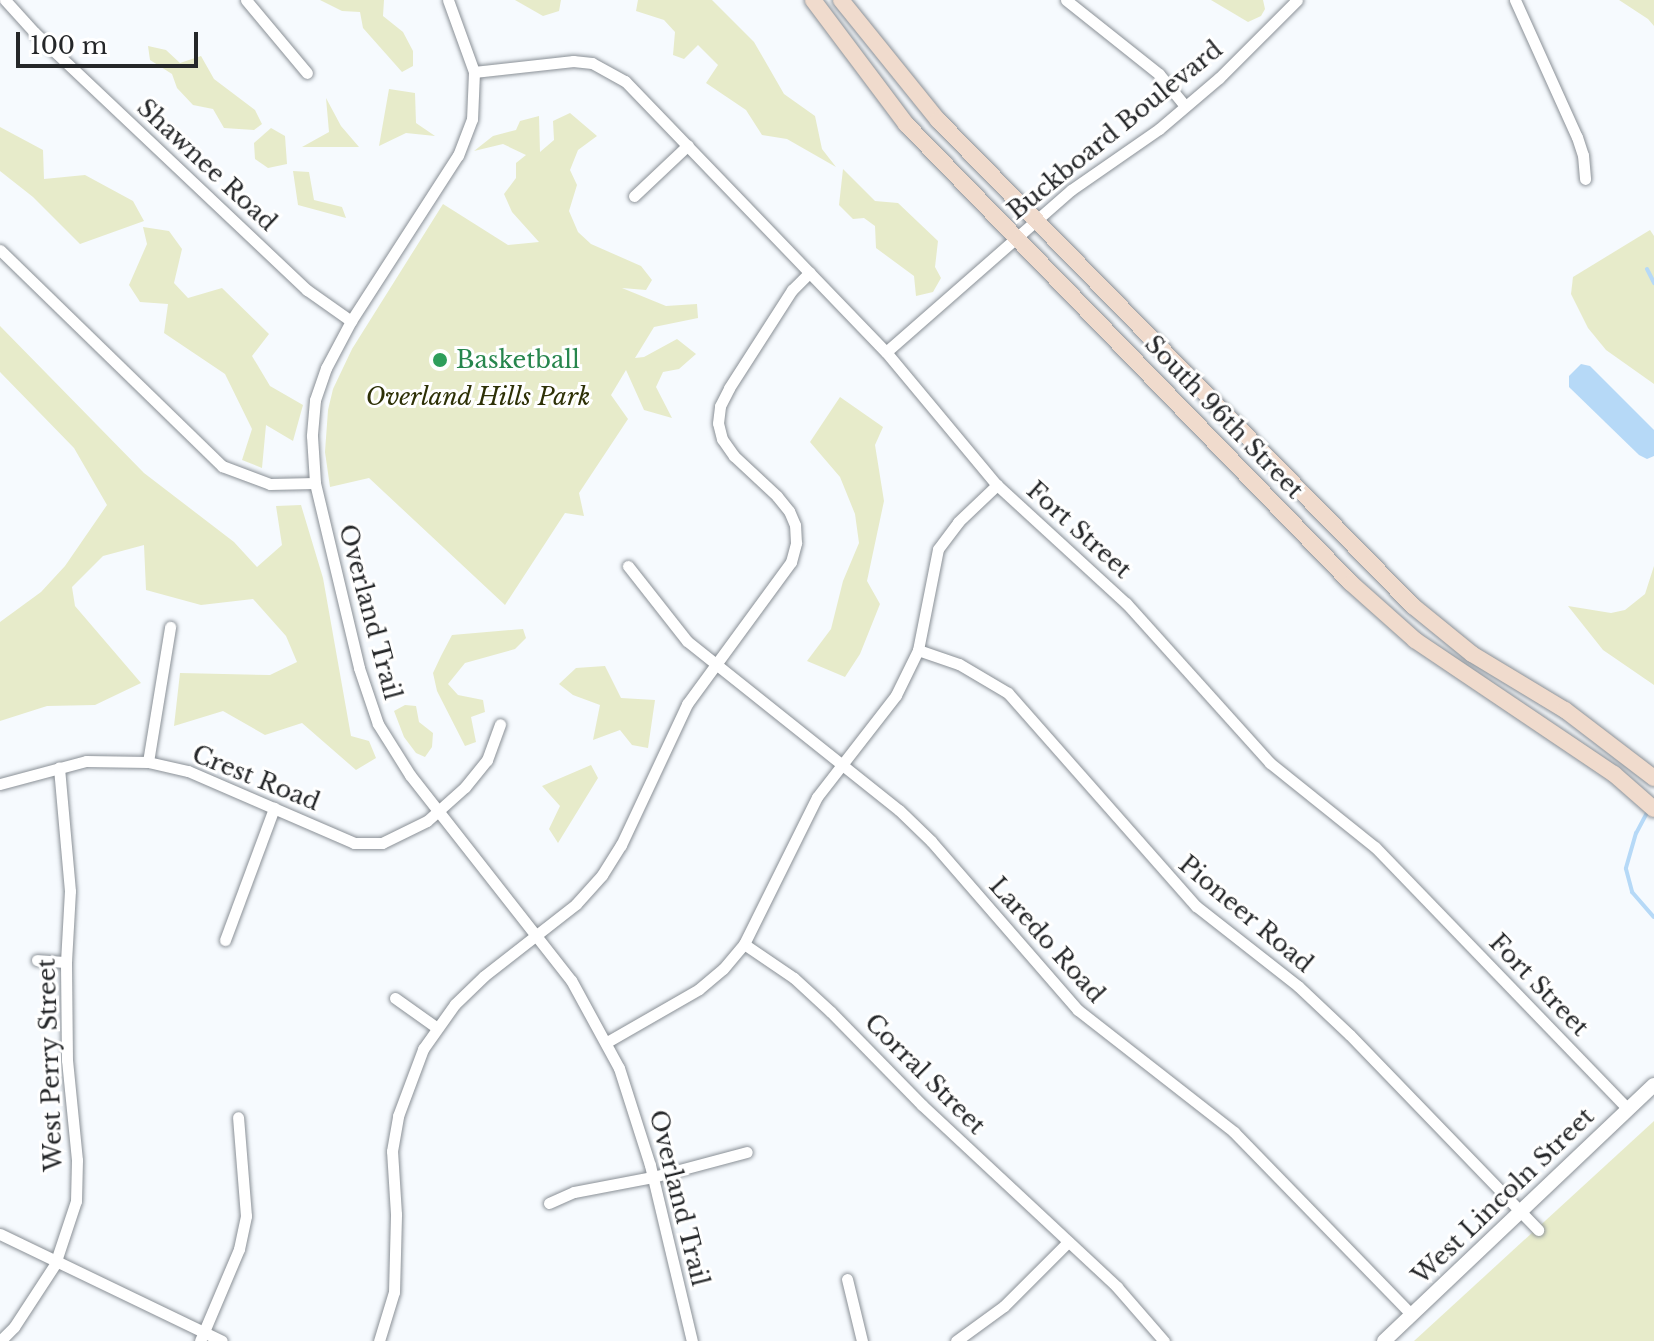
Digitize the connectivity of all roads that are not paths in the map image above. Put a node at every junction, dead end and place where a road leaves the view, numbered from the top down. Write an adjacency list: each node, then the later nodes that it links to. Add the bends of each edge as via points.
1 (5, 0): 19 (street, Shawnee Road, via 307,290)
2 (246, 0): 10 (street)
3 (448, 0): 9 (street, Overland Trail)
4 (813, 0): 16 (main road, South 96th Street, via 906,124)
5 (841, 0): 15 (main road, South 96th Street, via 938,120)
6 (1066, 0): 11 (street, via 1159,74)
7 (1297, 0): 11 (street, Buckboard Boulevard)
8 (1515, 0): 13 (street, via 1577,137)
9 (474, 72): 12 (street, Fort Street, via 557,61 592,63 625,81); 19 (street, Overland Trail, via 472,119 458,155)
10 (307, 73)
11 (1185, 106): 15 (street, Buckboard Boulevard)
12 (688, 145): 14 (street); 18 (street, Fort Street)
13 (1585, 179)
14 (634, 196)
15 (1037, 220): 16 (street, Buckboard Boulevard); 31 (main road, South 96th Street, via 1413,606 1472,654 1565,710)
16 (1017, 238): 20 (street, Buckboard Boulevard); 34 (main road, South 96th Street, via 1351,583 1415,640 1614,774)
17 (0, 250): 21 (street, via 222,466 270,484)
18 (810, 272): 20 (street, Fort Street); 26 (street, via 792,290 720,406 722,439 783,503 795,525 796,543 773,590)
19 (351, 321): 21 (street, Overland Trail, via 315,400)
20 (886, 352): 22 (street, Fort Street)
21 (315, 483): 35 (street, Overland Trail, via 359,668 378,724)
22 (997, 485): 25 (street, via 938,549); 45 (street, Fort Street, via 1126,603 1270,763 1375,847)
23 (628, 566): 26 (street, Laredo Road, via 687,641)
24 (170, 627): 28 (street)
25 (918, 650): 29 (street, via 896,695); 50 (street, Pioneer Road, via 959,664 1008,693 1196,906 1298,986)
26 (716, 666): 29 (street, Laredo Road); 36 (street, via 681,715 602,875)
27 (500, 724): 35 (street, Crest Road, via 487,760)
28 (148, 762): 30 (street, Crest Road, via 86,761); 33 (street, Crest Road, via 188,771)
29 (843, 764): 38 (street, via 803,821); 56 (street, Laredo Road, via 931,841 1078,1010 1234,1132)
30 (59, 767): 32 (street, Crest Road); 40 (street, West Perry Street, via 70,891)
31 (1654, 778)
32 (0, 784)
33 (274, 808): 35 (street, Crest Road, via 354,843 382,843); 37 (street)
34 (1654, 809)
35 (439, 812): 36 (street, Overland Trail)
36 (538, 934): 42 (street, via 484,976); 43 (street, Overland Trail)
37 (225, 940)
38 (744, 944): 43 (street, via 699,989); 53 (street, Corral Street, via 794,978 831,1012)
39 (37, 960): 40 (street)
40 (66, 962): 54 (street, West Perry Street, via 76,1201)
41 (395, 998): 42 (street)
42 (436, 1027): 60 (street, via 415,1067 396,1127 394,1292)
43 (607, 1042): 48 (street, Overland Trail)
44 (1654, 1085): 45 (street, West Lincoln Street)
45 (1627, 1108): 50 (street, West Lincoln Street)
46 (238, 1117): 57 (street, via 246,1216 239,1249)
47 (747, 1152): 48 (street)
48 (653, 1177): 49 (street, via 574,1192); 61 (street, Overland Trail)
49 (549, 1203)
50 (1519, 1211): 51 (street, Pioneer Road); 56 (street, West Lincoln Street)
51 (1538, 1230)
52 (0, 1234): 54 (street)
53 (1068, 1242): 63 (street, via 1004,1306); 64 (street, Corral Street)
54 (55, 1264): 57 (street); 58 (street, West Perry Street)
55 (847, 1279): 62 (street)
56 (1412, 1315): 65 (street, West Lincoln Street)
57 (202, 1337): 59 (street)
58 (0, 1341)
59 (222, 1341)
60 (379, 1341)
61 (692, 1341)
62 (862, 1341)
63 (956, 1341)
64 (1164, 1341)
65 (1384, 1341)

